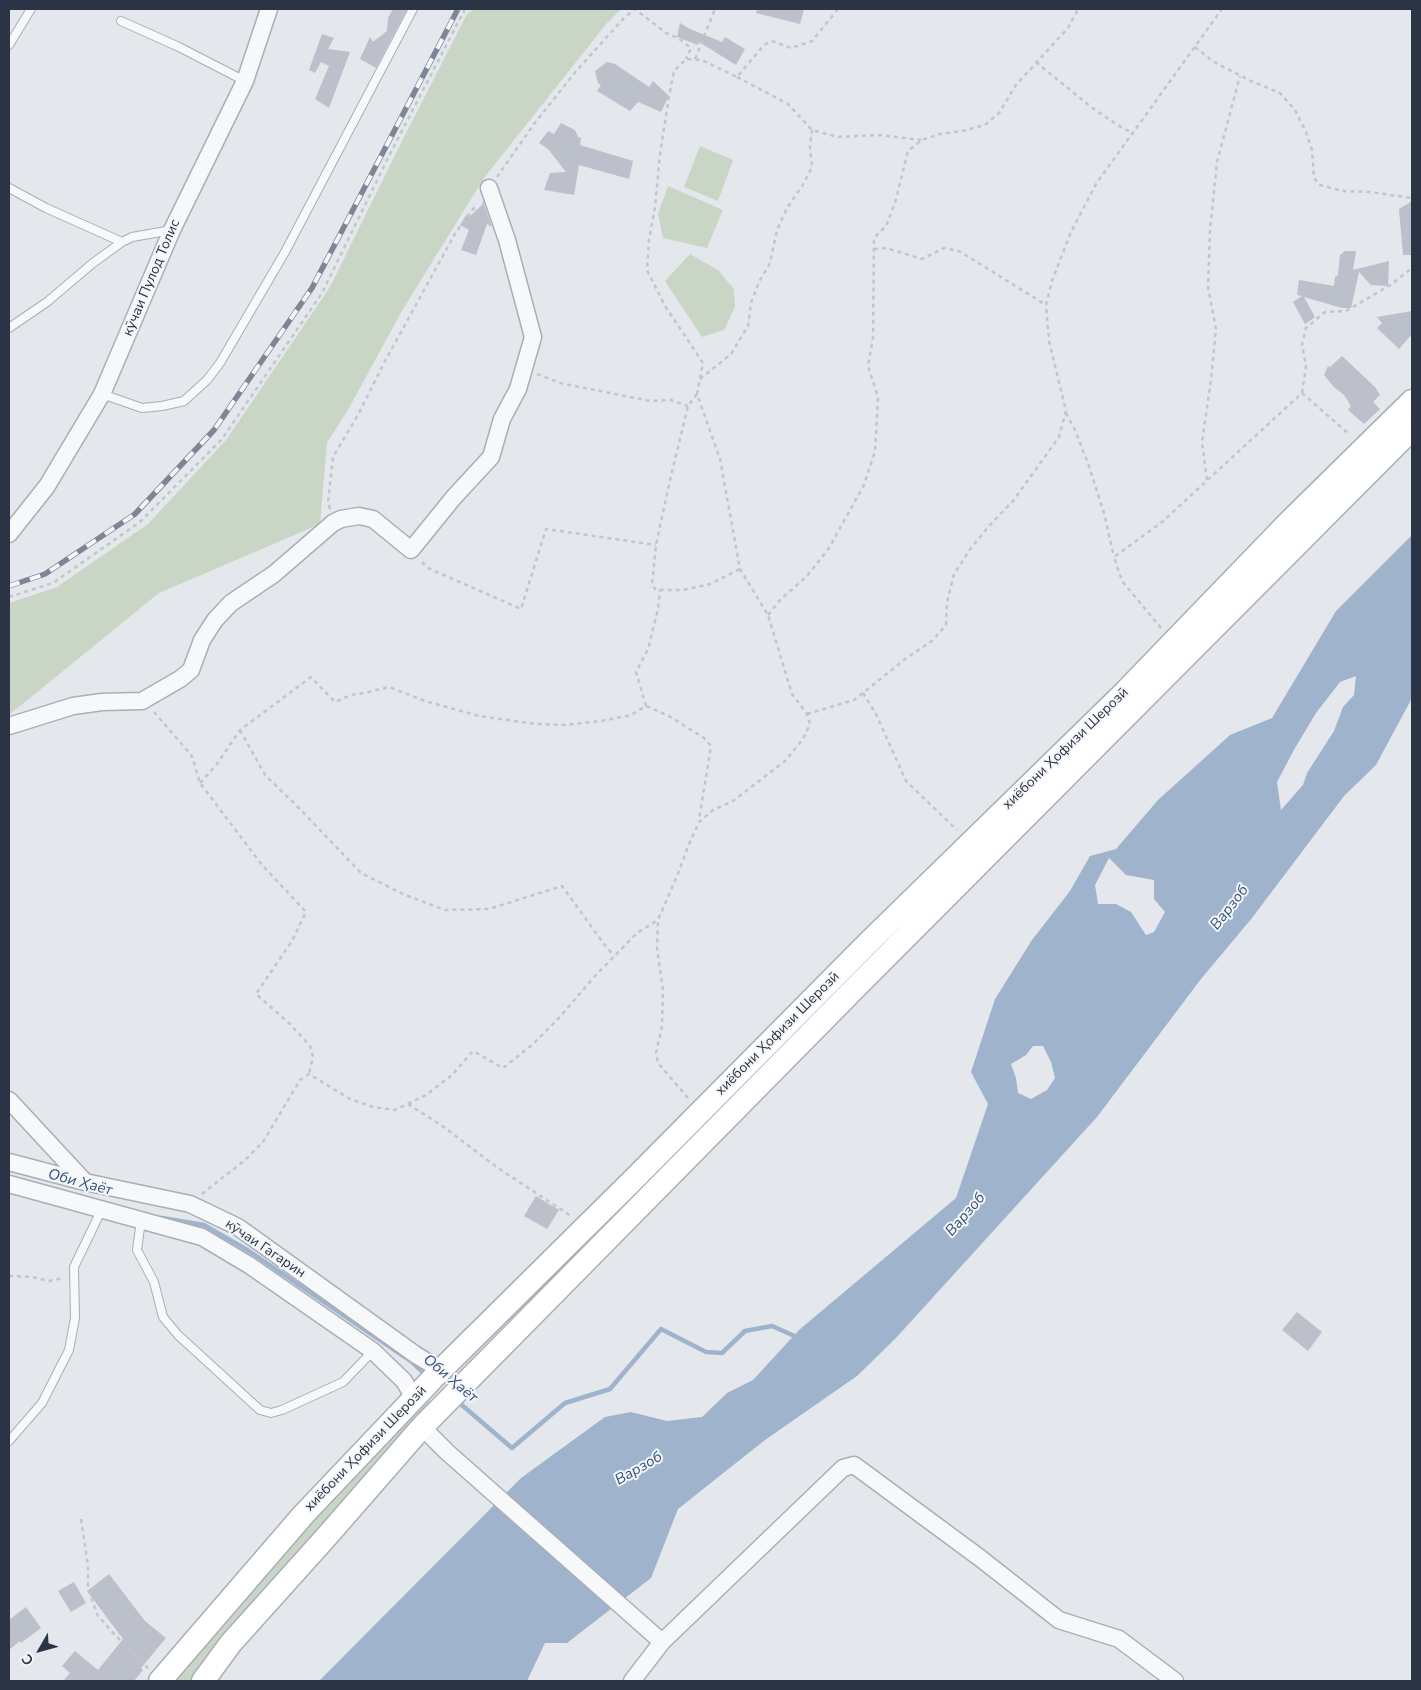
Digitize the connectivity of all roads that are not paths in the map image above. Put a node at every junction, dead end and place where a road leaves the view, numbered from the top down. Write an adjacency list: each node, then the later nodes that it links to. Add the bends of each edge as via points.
1 (31, 9): 5 (lane)
2 (269, 9): 6 (street, кӯчаи Пулод Толис)
3 (413, 9): 12 (lane, via 285,252 216,369 184,401 162,406 142,408)
4 (121, 21): 6 (lane)
5 (9, 45)
6 (245, 81): 9 (street, кӯчаи Пулод Толис)
7 (9, 188): 10 (lane)
8 (489, 188): 16 (street, via 507,240 533,337 525,369 502,419 491,457 412,550 373,519 359,516 333,522 274,574 231,603 202,640 191,670 180,679 142,701 73,706)
9 (172, 230): 10 (lane, via 132,237); 12 (street, кӯчаи Пулод Толис)
10 (122, 242): 11 (lane)
11 (9, 328)
12 (102, 394): 15 (street, кӯчаи Пулод Толис, via 47,486)
13 (1412, 401): 24 (main road, хиёбони Ҳофизи Шерозӣ, via 1291,520 1125,692 869,942)
14 (1412, 429): 26 (main road, хиёбони Ҳофизи Шерозӣ, via 821,1021)
15 (9, 534)
16 (9, 726)
17 (9, 1100): 19 (street)
18 (9, 1162): 19 (street, кӯчаи Гагарин)
19 (86, 1182): 24 (street, кӯчаи Гагарин, via 190,1204 238,1227)
20 (9, 1184): 21 (street)
21 (101, 1211): 22 (street); 27 (lane, via 74,1267 75,1318 69,1350 42,1403)
22 (141, 1220): 23 (street, via 202,1237 249,1265); 23 (lane, via 137,1250 154,1282 163,1317 178,1335 260,1410 271,1413 282,1410 343,1382)
23 (373, 1352): 25 (street)
24 (439, 1372): 25 (main road, хиёбони Ҳофизи Шерозӣ)
25 (416, 1396): 28 (main road, хиёбони Ҳофизи Шерозӣ)
26 (422, 1427): 29 (main road, хиёбони Ҳофизи Шерозӣ); 30 (street, via 446,1452)
27 (9, 1441)
28 (304, 1514): 29 (main road); 31 (main road, хиёбони Ҳофизи Шерозӣ)
29 (328, 1535): 32 (main road, хиёбони Ҳофизи Шерозӣ, via 231,1643)
30 (662, 1642): 33 (street); 34 (street, via 843,1468 854,1465 1059,1620 1119,1639)
31 (160, 1680)
32 (204, 1681)
33 (632, 1681)
34 (1175, 1681)

